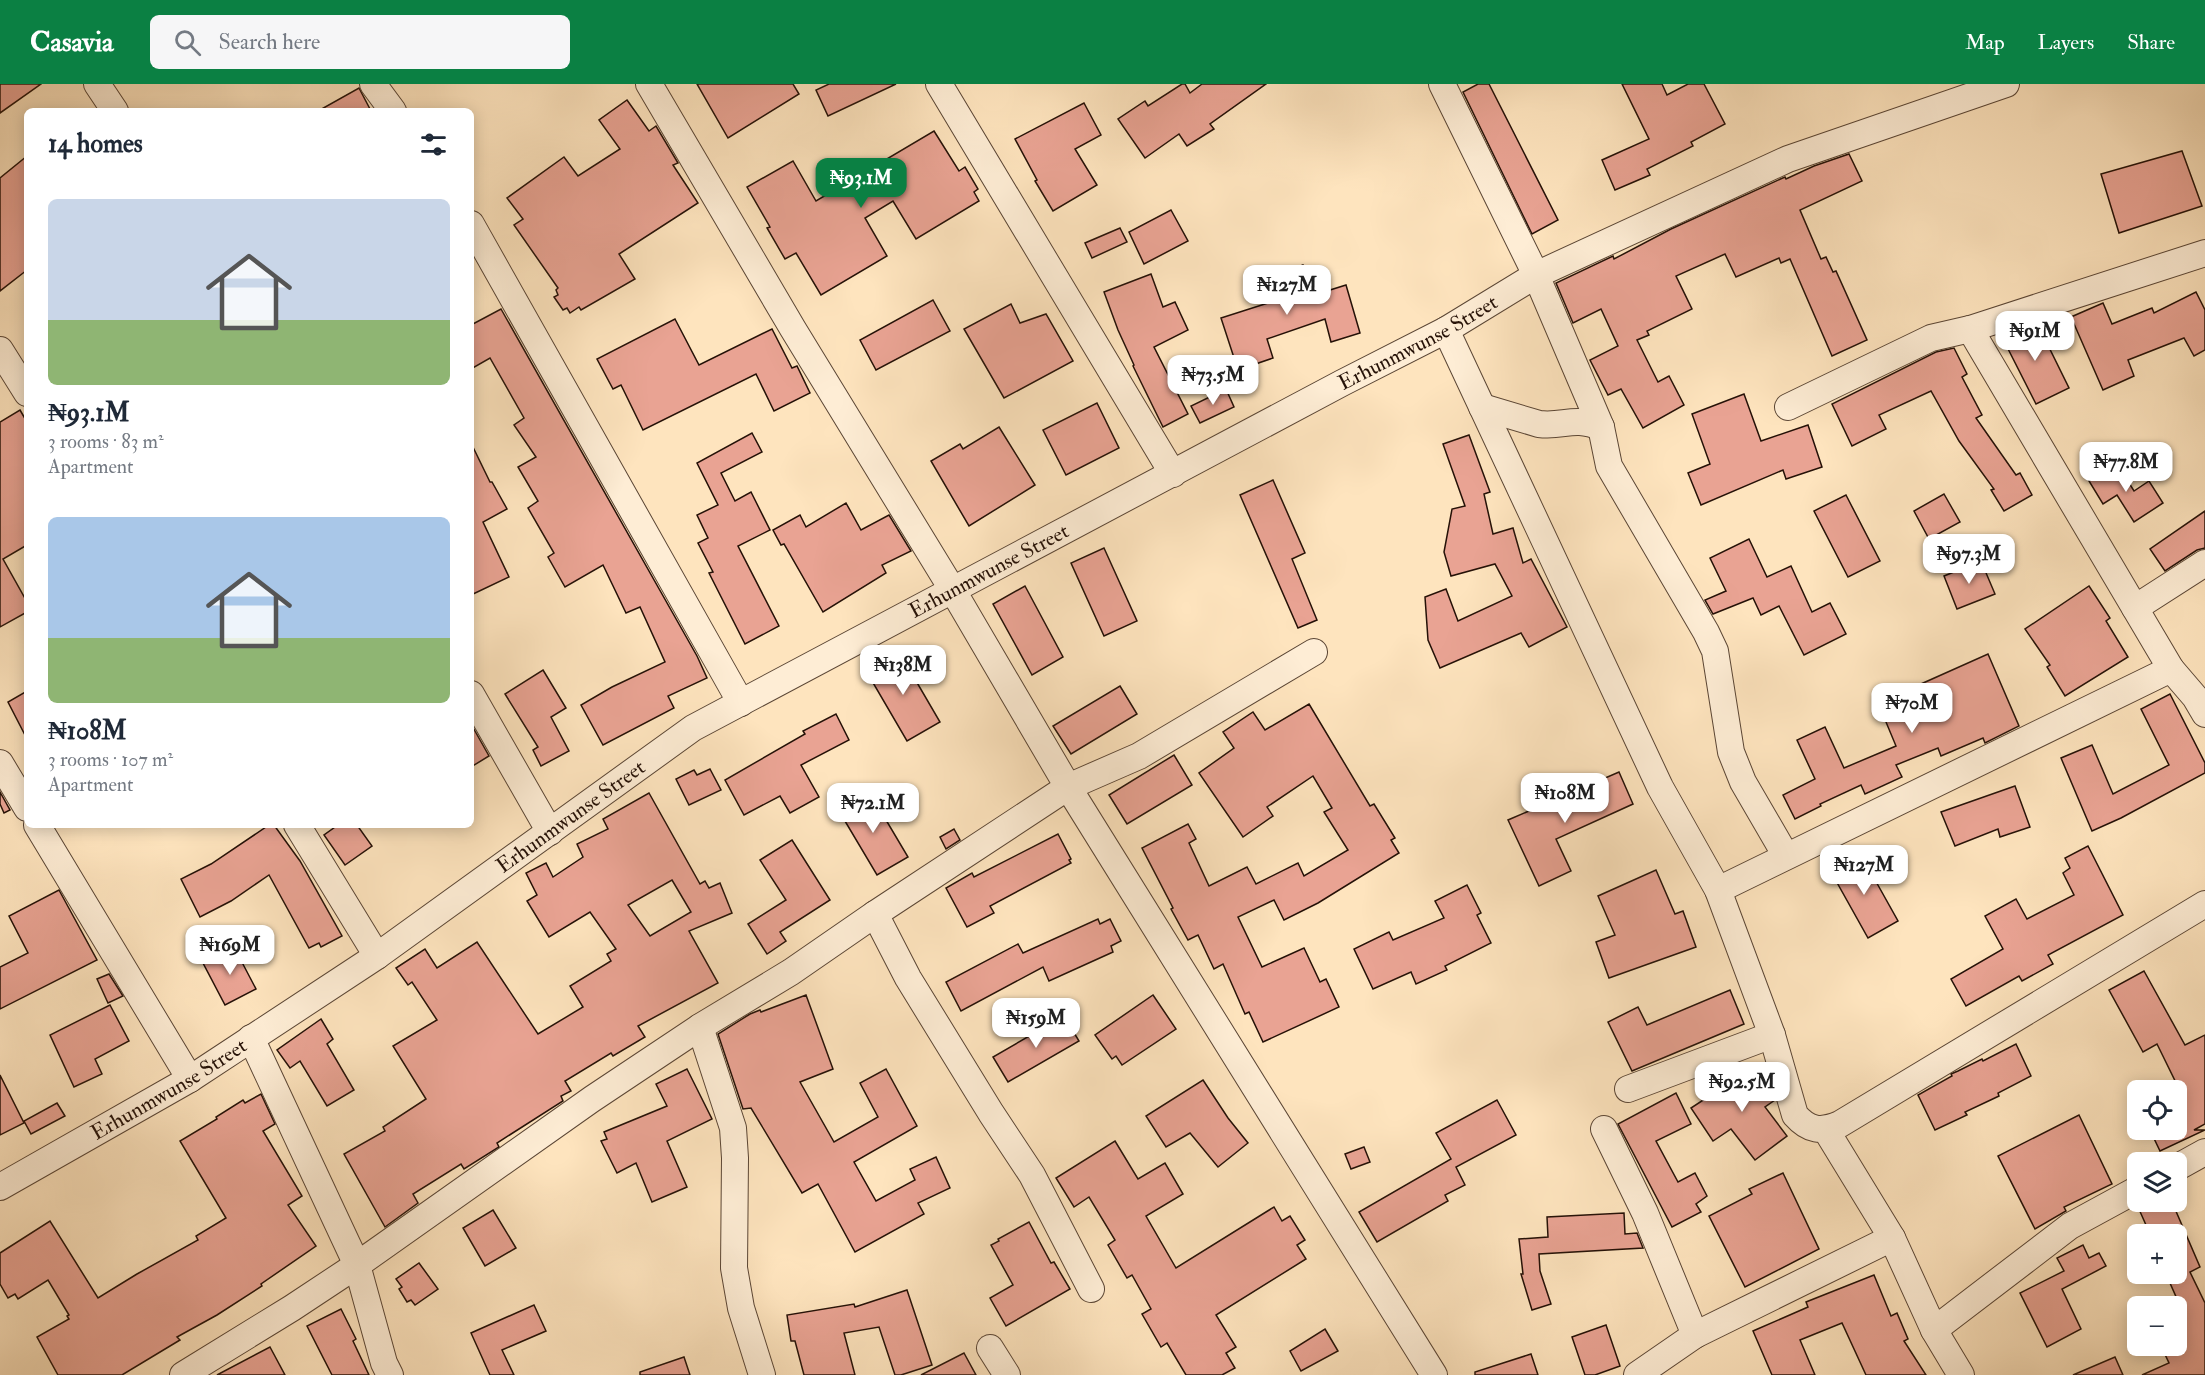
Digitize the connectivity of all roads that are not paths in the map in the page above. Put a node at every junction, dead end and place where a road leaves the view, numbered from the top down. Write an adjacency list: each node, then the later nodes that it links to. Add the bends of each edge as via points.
1 (97, 84): 7 (street)
2 (374, 84): 8 (street)
3 (650, 84): 21 (street, via 793,329)
4 (939, 84): 19 (street)
5 (1442, 84): 11 (street)
6 (2006, 84): 11 (street, Erhunmwunse Street, via 1788,159)
7 (113, 108)
8 (391, 108)
9 (474, 229): 26 (street)
10 (2205, 253): 12 (street)
11 (1536, 275): 13 (street, Erhunmwunse Street); 18 (street)
12 (1970, 329): 17 (street, via 1931,338); 22 (street)
13 (1446, 330): 16 (street); 19 (street, Erhunmwunse Street)
14 (0, 350): 15 (street)
15 (24, 388)
16 (1482, 407): 18 (street, via 1539,424 1572,420); 35 (street, via 1660,787)
17 (1788, 407)
18 (1601, 427): 34 (street, via 1609,466 1715,651 1731,752 1743,782)
19 (1173, 474): 21 (street, Erhunmwunse Street)
20 (2205, 563): 22 (street)
21 (952, 589): 26 (street, Erhunmwunse Street); 29 (street)
22 (2135, 608): 24 (street)
23 (1314, 652): 29 (street, via 1139,756)
24 (2171, 669): 27 (street); 34 (street)
25 (474, 699): 33 (street)
26 (741, 703): 33 (street, Erhunmwunse Street, via 693,728)
27 (2205, 714)
28 (0, 763): 30 (street)
29 (1068, 787): 37 (street); 56 (street)
30 (24, 803)
31 (40, 828): 42 (street)
32 (299, 828): 38 (street)
33 (550, 832): 38 (street, Erhunmwunse Street)
34 (1786, 856): 35 (street)
35 (1718, 890): 40 (street)
36 (2205, 904): 45 (street)
37 (876, 914): 39 (street); 52 (street, via 908,978 1032,1175)
38 (377, 956): 41 (street, Erhunmwunse Street)
39 (700, 1027): 51 (street); 59 (street, via 733,1128 734,1268 741,1308)
40 (1772, 1035): 43 (street); 45 (street, via 1795,1115 1802,1123)
41 (251, 1038): 42 (street, Erhunmwunse Street); 51 (street)
42 (190, 1079): 48 (street, Erhunmwunse Street)
43 (1628, 1089)
44 (1604, 1129): 54 (street, via 1645,1213)
45 (1826, 1130): 50 (street)
46 (2205, 1152): 47 (street)
47 (2187, 1162)
48 (0, 1187)
49 (2127, 1195): 53 (street, via 2070,1226)
50 (1892, 1238): 53 (street); 54 (street)
51 (357, 1265): 57 (street); 58 (street)
52 (1091, 1288)
53 (1934, 1330): 62 (street)
54 (1695, 1335): 61 (street)
55 (990, 1348): 60 (street)
56 (1430, 1374)
57 (185, 1375)
58 (390, 1375)
59 (762, 1375)
60 (1007, 1375)
61 (1637, 1375)
62 (1961, 1375)

